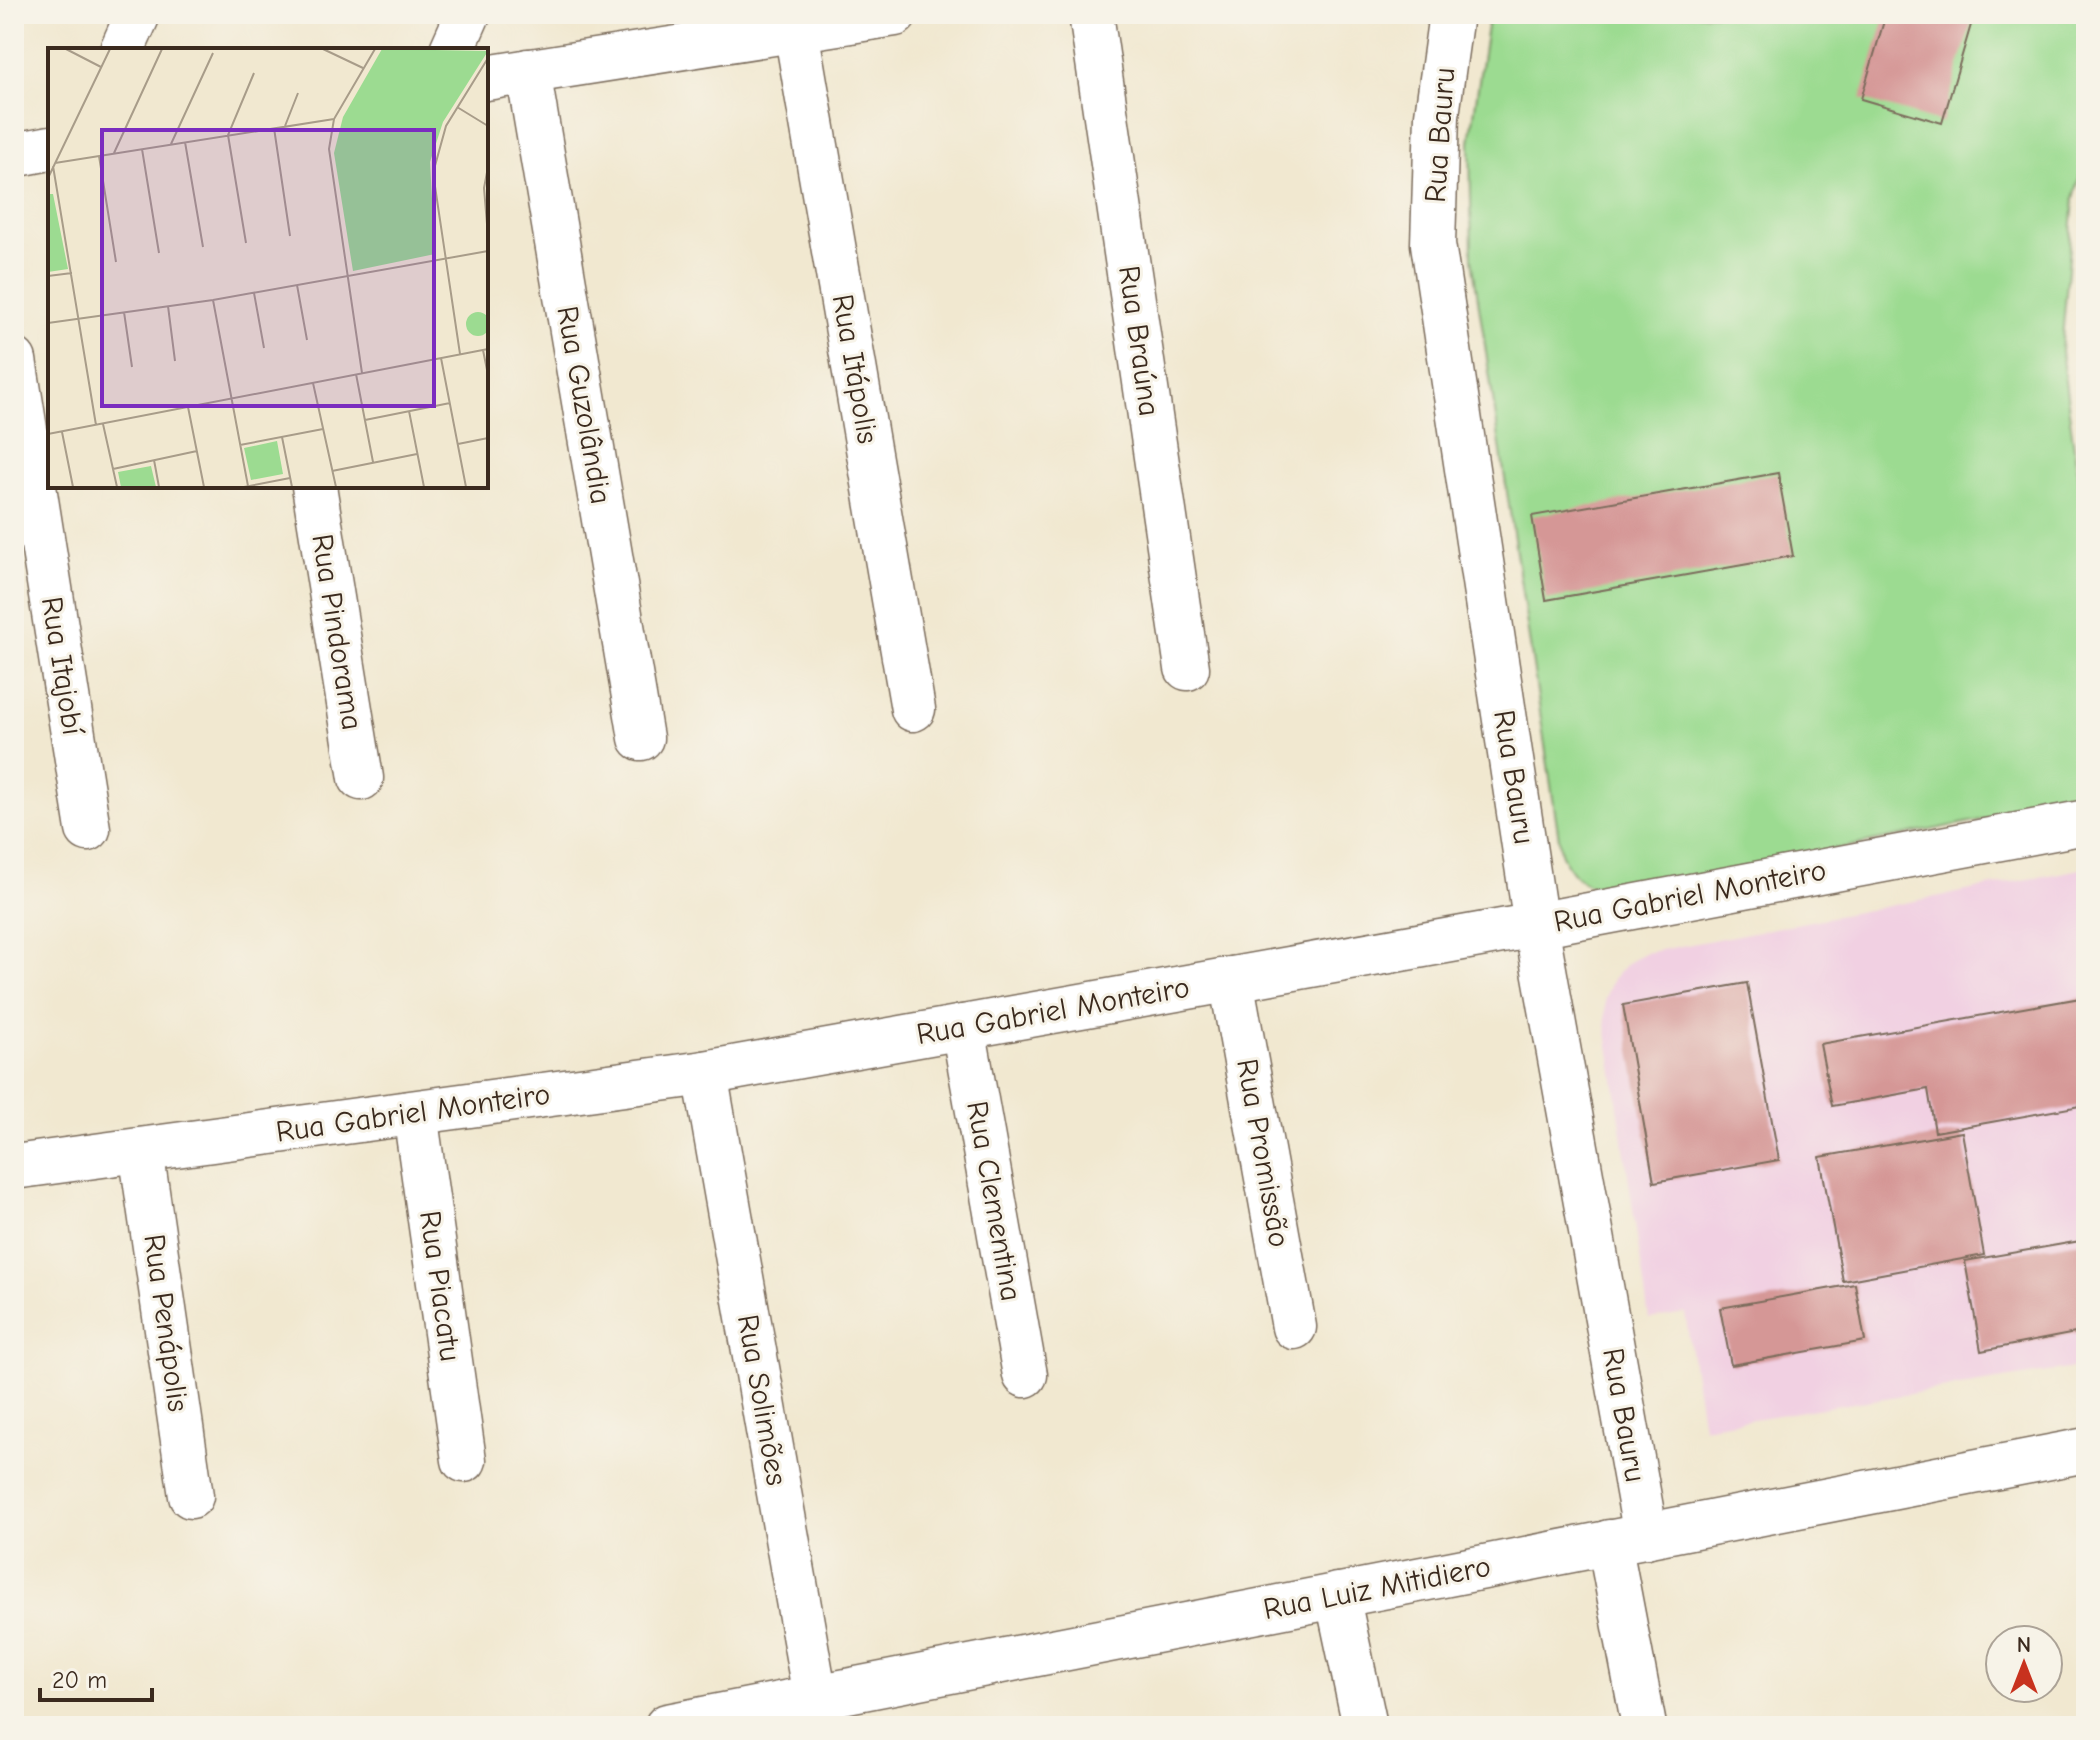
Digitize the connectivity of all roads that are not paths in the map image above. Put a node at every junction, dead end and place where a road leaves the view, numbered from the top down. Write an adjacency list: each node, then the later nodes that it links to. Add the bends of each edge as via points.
1 (138, 14): 7 (street)
2 (468, 14): 8 (street)
3 (895, 14): 6 (street)
4 (1091, 14): 14 (street, Rua Braúna)
5 (1451, 14): 20 (street, Rua Bauru, via 1437,115 1433,244)
6 (800, 22): 9 (street); 15 (street, Rua Itápolis)
7 (123, 48)
8 (453, 48)
9 (507, 75): 16 (street, Rua Guzolândia)
10 (48, 148): 11 (street)
11 (14, 155)
12 (14, 360): 19 (street, Rua Itajobí)
13 (314, 488): 17 (street, Rua Pindorama)
14 (1187, 668)
15 (913, 709)
16 (641, 738)
17 (361, 778)
18 (2086, 822): 20 (street, Rua Gabriel Monteiro)
19 (88, 829)
20 (1536, 925): 21 (street, Rua Gabriel Monteiro); 32 (street, Rua Bauru)
21 (1231, 979): 22 (street, Rua Gabriel Monteiro); 27 (street, Rua Promissão)
22 (963, 1027): 23 (street, Rua Gabriel Monteiro); 28 (street, Rua Clementina)
23 (705, 1073): 24 (street, Rua Gabriel Monteiro); 34 (street, Rua Solimões)
24 (415, 1113): 25 (street, Rua Gabriel Monteiro); 30 (street, Rua Piacatu)
25 (141, 1150): 26 (street, Rua Gabriel Monteiro); 31 (street, Rua Penápolis)
26 (14, 1167)
27 (1294, 1327)
28 (1025, 1375)
29 (2086, 1450): 32 (street, Rua Luiz Mitidiero)
30 (464, 1460)
31 (191, 1496)
32 (1627, 1539): 33 (street, Rua Luiz Mitidiero); 37 (street, Rua Bauru)
33 (1337, 1595): 34 (street, Rua Luiz Mitidiero); 36 (street)
34 (817, 1712): 35 (street, Rua Luiz Mitidiero)
35 (667, 1726)
36 (1365, 1726)
37 (1644, 1726)

